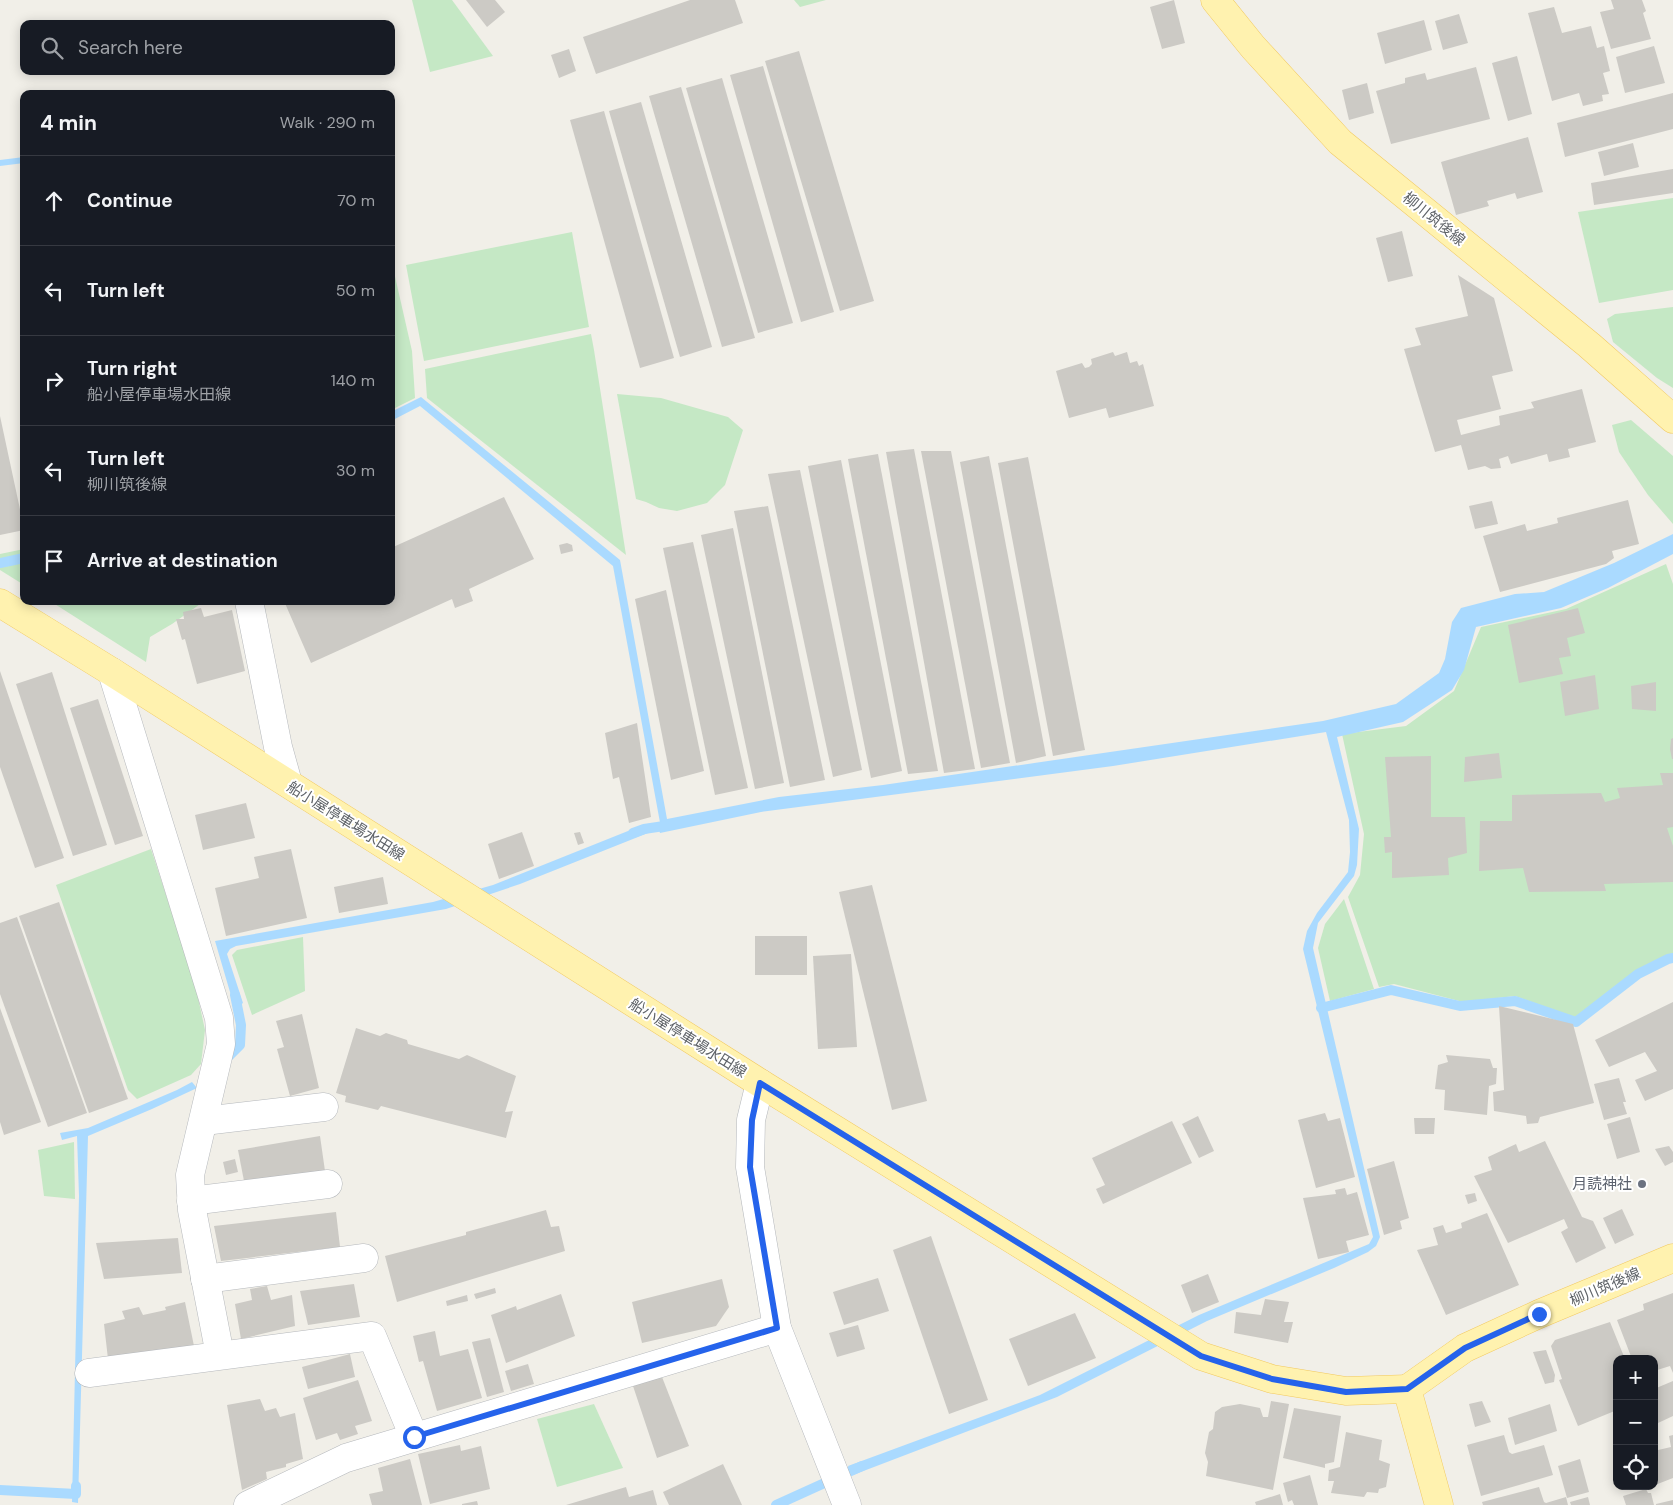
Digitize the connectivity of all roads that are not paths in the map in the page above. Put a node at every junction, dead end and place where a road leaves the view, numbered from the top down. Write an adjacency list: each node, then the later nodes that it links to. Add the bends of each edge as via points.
1 (1215, 0): 2 (main road, 柳川筑後線, via 1253,47 1340,142 1588,345)
2 (1673, 419)
3 (0, 603): 5 (main road, 船小屋停車場水田線)
4 (250, 605): 6 (street)
5 (112, 672): 6 (main road, 船小屋停車場水田線); 9 (street, via 219,1018 221,1044)
6 (288, 783): 7 (main road, 船小屋停車場水田線)
7 (760, 1083): 15 (street, via 752,1120 750,1167); 18 (main road, 船小屋停車場水田線, via 1201,1356 1272,1379 1346,1392)
8 (324, 1107): 9 (street)
9 (204, 1121): 11 (street, via 190,1176)
10 (328, 1184): 11 (street)
11 (191, 1201): 14 (street)
12 (364, 1258): 14 (street)
13 (1673, 1258): 18 (main road, 柳川筑後線, via 1465,1348)
14 (205, 1279): 16 (street)
15 (777, 1328): 19 (street); 21 (street)
16 (220, 1356): 17 (street); 19 (street, via 372,1336)
17 (89, 1373)
18 (1407, 1389): 22 (main road)
19 (414, 1437): 20 (street, via 346,1458)
20 (248, 1505)
21 (847, 1505)
22 (1439, 1505)

